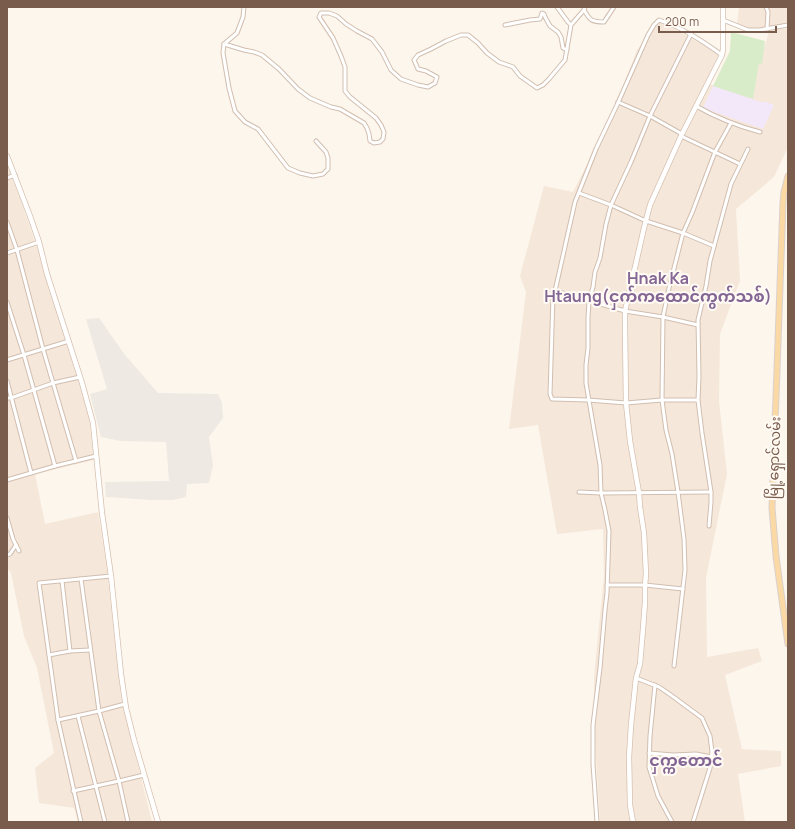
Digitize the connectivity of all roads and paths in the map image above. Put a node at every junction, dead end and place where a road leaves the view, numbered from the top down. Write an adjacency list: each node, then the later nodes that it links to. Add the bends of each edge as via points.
1 (244, 7): 13 (street, via 237,33)
2 (557, 7): 9 (street)
3 (614, 7): 6 (street, via 604,22 590,19)
4 (723, 7): 7 (main road)
5 (766, 7): 11 (street)
6 (584, 8): 9 (street)
7 (723, 20): 11 (street, via 748,30); 15 (main road)
8 (505, 25): 14 (street, via 540,19 544,14 550,26 561,37 563,48)
9 (572, 25): 14 (street)
10 (788, 26): 11 (street)
11 (767, 29)
12 (691, 34): 15 (street); 16 (street, via 659,20 648,35); 18 (street)
13 (224, 44): 14 (street, via 262,55 310,98 340,109 364,123 370,141 374,143 383,139 384,132 376,118 345,91 345,67 333,38 318,17 321,13 337,16 356,31 372,39 391,70 401,79 428,87 435,83 437,77 418,69 414,60 418,55 461,35 468,35 487,54 513,67 520,76 537,88 549,79 565,60); 22 (street, via 223,53 235,111 245,122 258,130 288,168 313,176 323,174 328,169 328,158)
14 (567, 50)
15 (722, 55): 17 (main road)
16 (618, 102): 18 (street); 30 (street)
17 (696, 106): 19 (street); 21 (main road)
18 (650, 116): 21 (street); 31 (street)
19 (731, 123): 20 (street); 24 (street)
20 (760, 132)
21 (681, 135): 24 (street); 32 (main road, via 650,205)
22 (316, 140)
23 (748, 149): 26 (street)
24 (715, 152): 26 (street); 34 (street)
25 (7, 156): 27 (main road)
26 (740, 164): 36 (street)
27 (14, 175): 29 (street); 35 (main road)
28 (788, 176): 80 (main road, မြို့ရှောင်လမ်း, via 783,203 772,508)
29 (7, 178)
30 (579, 193): 31 (street); 39 (street)
31 (611, 205): 32 (street); 40 (street)
32 (646, 221): 34 (street); 42 (main road)
33 (7, 222): 37 (street)
34 (683, 233): 36 (street); 43 (street)
35 (39, 242): 37 (street); 45 (main road)
36 (714, 246): 44 (street)
37 (16, 250): 38 (street); 46 (street)
38 (7, 253)
39 (555, 291): 40 (street); 55 (street, via 550,394 552,399)
40 (589, 301): 42 (street); 55 (street, via 586,371)
41 (7, 302): 47 (street)
42 (625, 311): 43 (street); 58 (main road)
43 (663, 317): 44 (street); 56 (street)
44 (698, 325): 57 (street)
45 (69, 342): 46 (street); 49 (main road)
46 (43, 349): 47 (street); 51 (street)
47 (24, 355): 48 (street); 52 (street)
48 (7, 360)
49 (80, 377): 51 (street); 59 (main road, via 93,423)
50 (7, 381): 54 (street)
51 (53, 382): 52 (street); 60 (street)
52 (34, 390): 54 (street); 61 (street)
53 (7, 398): 54 (street)
54 (11, 398): 62 (street)
55 (588, 400): 58 (street); 67 (street, via 600,466)
56 (662, 400): 57 (street); 58 (street); 65 (street)
57 (698, 400): 66 (street)
58 (626, 402): 68 (main road)
59 (96, 456): 60 (street); 74 (main road)
60 (76, 461): 61 (street)
61 (55, 466): 62 (street)
62 (31, 473): 63 (street)
63 (7, 480)
64 (579, 492): 67 (street)
65 (678, 492): 66 (street); 68 (street); 79 (street, via 684,540)
66 (711, 492): 70 (street)
67 (600, 493): 68 (street); 77 (street, via 608,531)
68 (639, 493): 78 (main road, via 644,533)
69 (7, 518): 71 (street)
70 (709, 526)
71 (16, 545): 72 (street); 73 (street)
72 (19, 551)
73 (7, 555)
74 (111, 576): 75 (street); 87 (main road)
75 (81, 579): 76 (street); 81 (street)
76 (62, 580): 82 (street); 83 (street, via 40,582)
77 (607, 585): 78 (street); 101 (street, via 593,725 592,764)
78 (645, 585): 79 (street); 85 (main road, via 640,664)
79 (683, 588): 84 (street)
80 (788, 644)
81 (90, 650): 82 (street); 88 (street)
82 (70, 651): 83 (street)
83 (49, 655): 90 (street)
84 (674, 666)
85 (636, 678): 86 (street); 102 (main road, via 629,758)
86 (654, 685): 91 (street); 92 (street, via 702,718 710,736)
87 (125, 704): 88 (street); 93 (main road)
88 (99, 712): 89 (street); 94 (street)
89 (78, 716): 90 (street); 95 (street)
90 (58, 720): 96 (street)
91 (649, 753): 92 (street); 103 (street, via 649,767 658,796)
92 (712, 756): 104 (street)
93 (144, 774): 94 (street); 100 (main road)
94 (119, 781): 95 (street); 99 (street)
95 (96, 786): 96 (street); 98 (street)
96 (73, 791): 97 (street)
97 (81, 822)
98 (105, 822)
99 (128, 822)
100 (158, 822)
101 (597, 822)
102 (633, 822)
103 (672, 822)
104 (693, 822)

